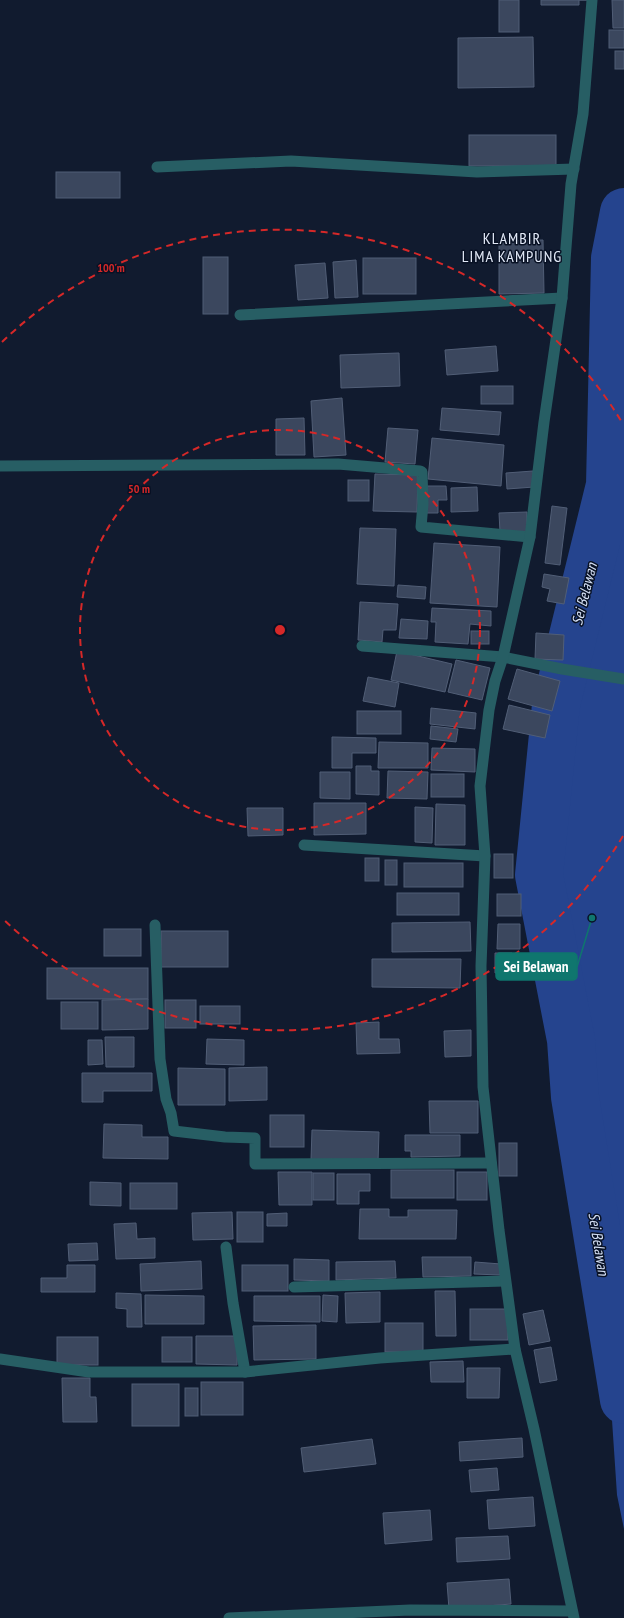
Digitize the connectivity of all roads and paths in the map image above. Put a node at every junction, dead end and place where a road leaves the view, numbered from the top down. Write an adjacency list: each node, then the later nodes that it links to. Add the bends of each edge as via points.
1 (592, 0): 3 (street, via 582,114)
2 (157, 167): 3 (street, via 291,161 477,172)
3 (574, 169): 4 (street)
4 (562, 298): 5 (street); 7 (street)
5 (240, 315)
6 (0, 466): 7 (street, via 338,464 420,471 423,504 421,527)
7 (530, 537): 9 (street)
8 (362, 646): 9 (street)
9 (503, 657): 10 (street); 12 (street, via 489,710 480,786)
10 (624, 679)
11 (304, 845): 12 (street)
12 (485, 856): 14 (street, via 481,966 483,1087)
13 (155, 925): 14 (street, via 160,1058 174,1132 255,1138 255,1164)
14 (491, 1163): 16 (street)
15 (226, 1247): 20 (street)
16 (505, 1281): 17 (street); 18 (street)
17 (294, 1287)
18 (515, 1349): 20 (street, via 380,1358); 21 (street)
19 (0, 1359): 20 (street, via 89,1372)
20 (245, 1372)
21 (573, 1614): 22 (street, via 410,1610)
22 (229, 1618)

